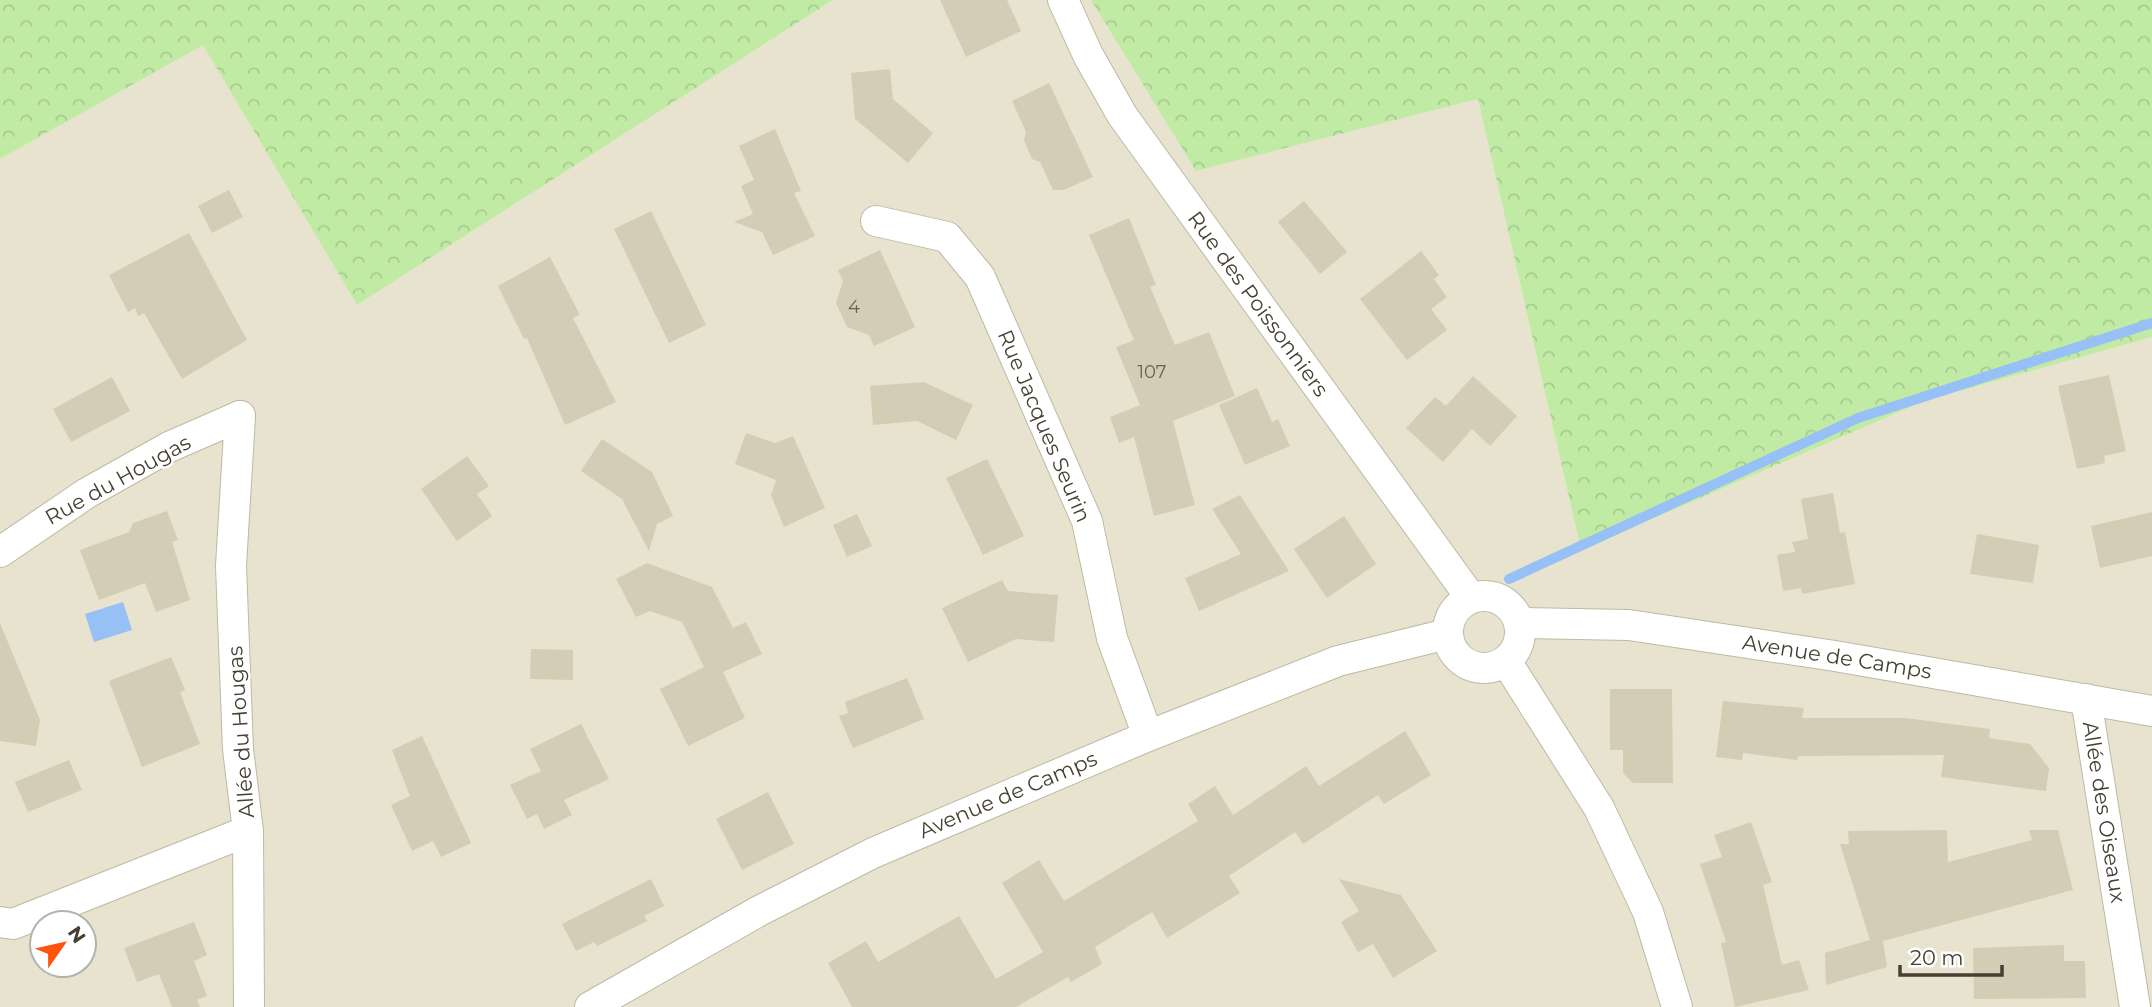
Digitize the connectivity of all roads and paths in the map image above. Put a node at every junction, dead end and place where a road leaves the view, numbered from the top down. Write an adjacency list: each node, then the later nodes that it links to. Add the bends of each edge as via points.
1 (1063, 0): 5 (street, Rue des Poissonniers, via 1122,115)
2 (876, 221): 11 (street, Rue Jacques Seurin, via 947,237 980,277 1087,522 1112,638)
3 (240, 416): 4 (street, Rue du Hougas, via 169,447 87,493); 12 (street, Allée du Hougas, via 231,566 238,749)
4 (0, 552)
5 (1471, 598): 6 (street, via 1494,597 1505,603); 7 (street, via 1453,612)
6 (1520, 623): 8 (street, via 1518,648); 9 (street, Avenue de Camps, via 1629,625)
7 (1447, 634): 8 (street, via 1456,656 1465,664 1488,669); 11 (street, Avenue de Camps, via 1338,662)
8 (1506, 661): 16 (street, via 1599,808 1648,912)
9 (2086, 699): 10 (street, Avenue de Camps); 17 (street, Allée des Oiseaux)
10 (2152, 711)
11 (1148, 736): 15 (street, Avenue de Camps, via 873,853 759,911)
12 (248, 831): 13 (street, via 13,924); 14 (street, Allée du Hougas)
13 (0, 922)
14 (249, 1007)
15 (590, 1007)
16 (1678, 1007)
17 (2135, 1007)

